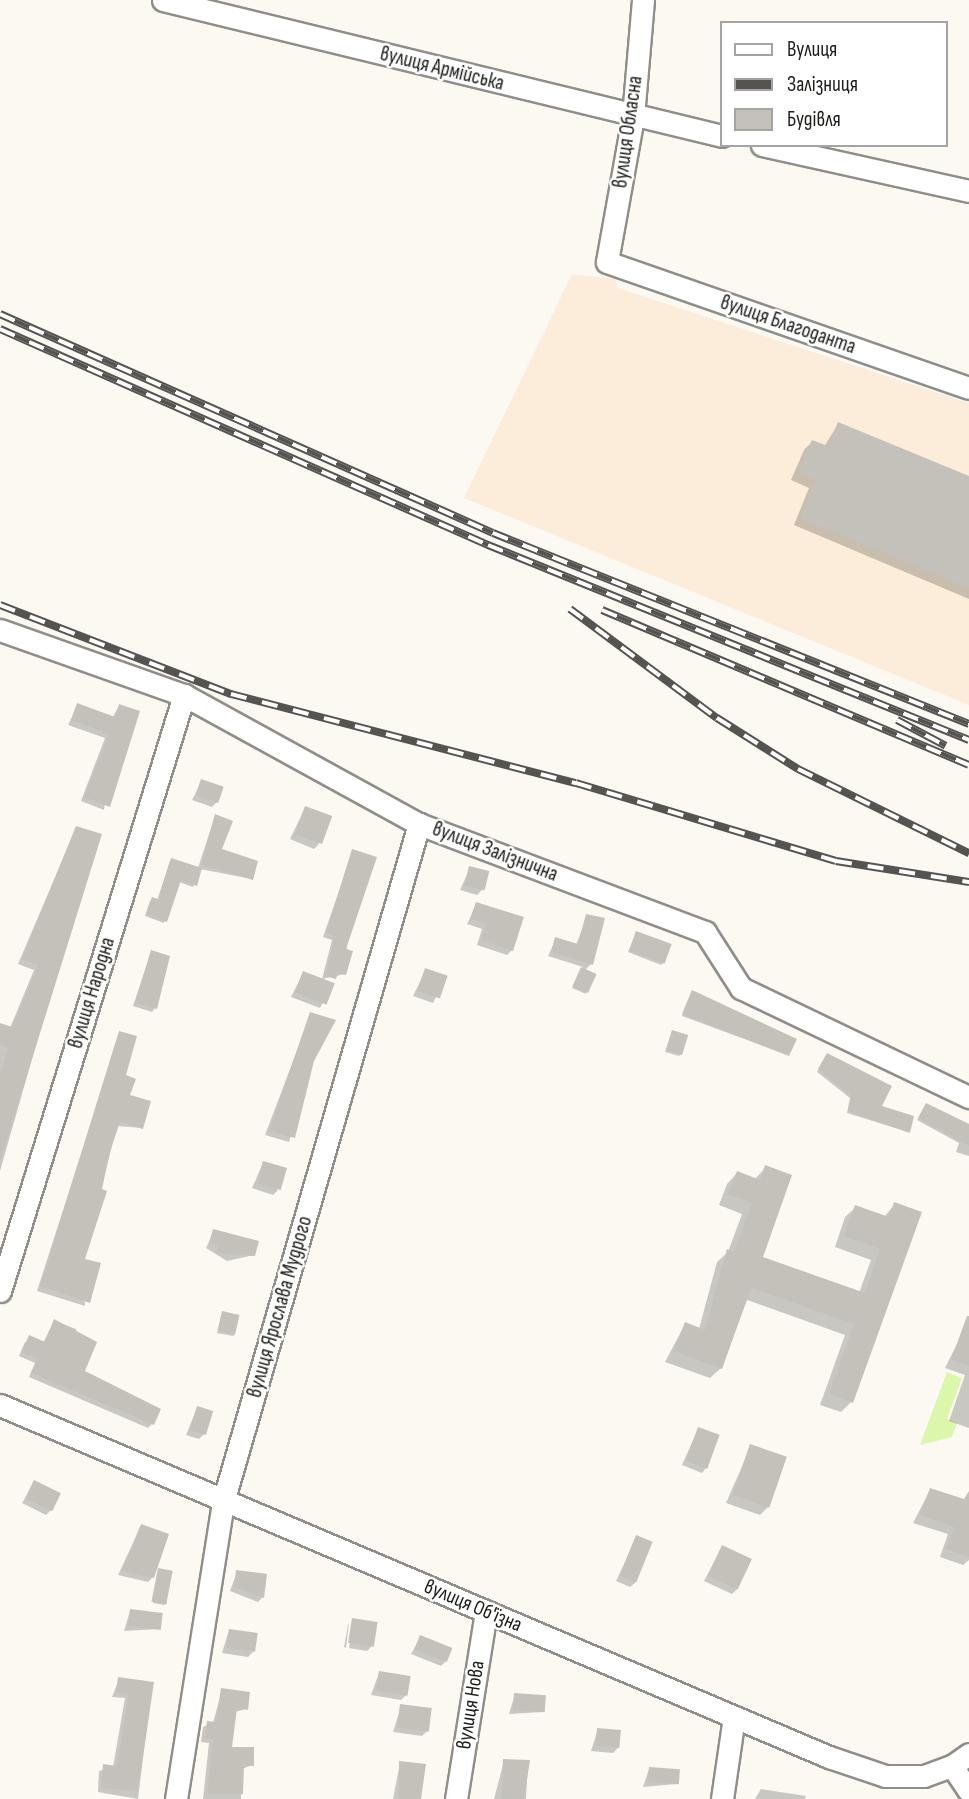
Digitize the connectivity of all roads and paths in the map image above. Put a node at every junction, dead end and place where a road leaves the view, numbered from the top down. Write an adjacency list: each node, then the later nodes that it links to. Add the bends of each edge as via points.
1 (163, 0): 3 (street, вулиця Армійська)
2 (643, 0): 3 (street, вулиця Обласна)
3 (633, 117): 4 (street, вулиця Армійська); 7 (street, вулиця Обласна)
4 (720, 136)
5 (771, 147): 6 (street)
6 (969, 191)
7 (607, 262): 8 (street, вулиця Благоданта)
8 (969, 388)
9 (0, 630): 10 (street, вулиця Залізнична)
10 (184, 695): 11 (street, вулиця Залізнична); 13 (street, вулиця Народна)
11 (419, 824): 12 (street, вулиця Залізнична, via 705,932 741,988); 15 (street, вулиця Ярослава Мудрого)
12 (969, 1097)
13 (0, 1291)
14 (0, 1405): 15 (street, вулиця Об'їзна)
15 (223, 1502): 16 (street, вулиця Об'їзна); 20 (street, вулиця Ярослава Мудрого)
16 (485, 1611): 17 (street, вулиця Об'їзна); 21 (street, вулиця Нова)
17 (734, 1717): 18 (street, вулиця Об'їзна, via 885,1776 924,1776); 22 (street)
18 (961, 1760): 19 (street)
19 (969, 1791)
20 (176, 1799)
21 (456, 1799)
22 (722, 1799)

